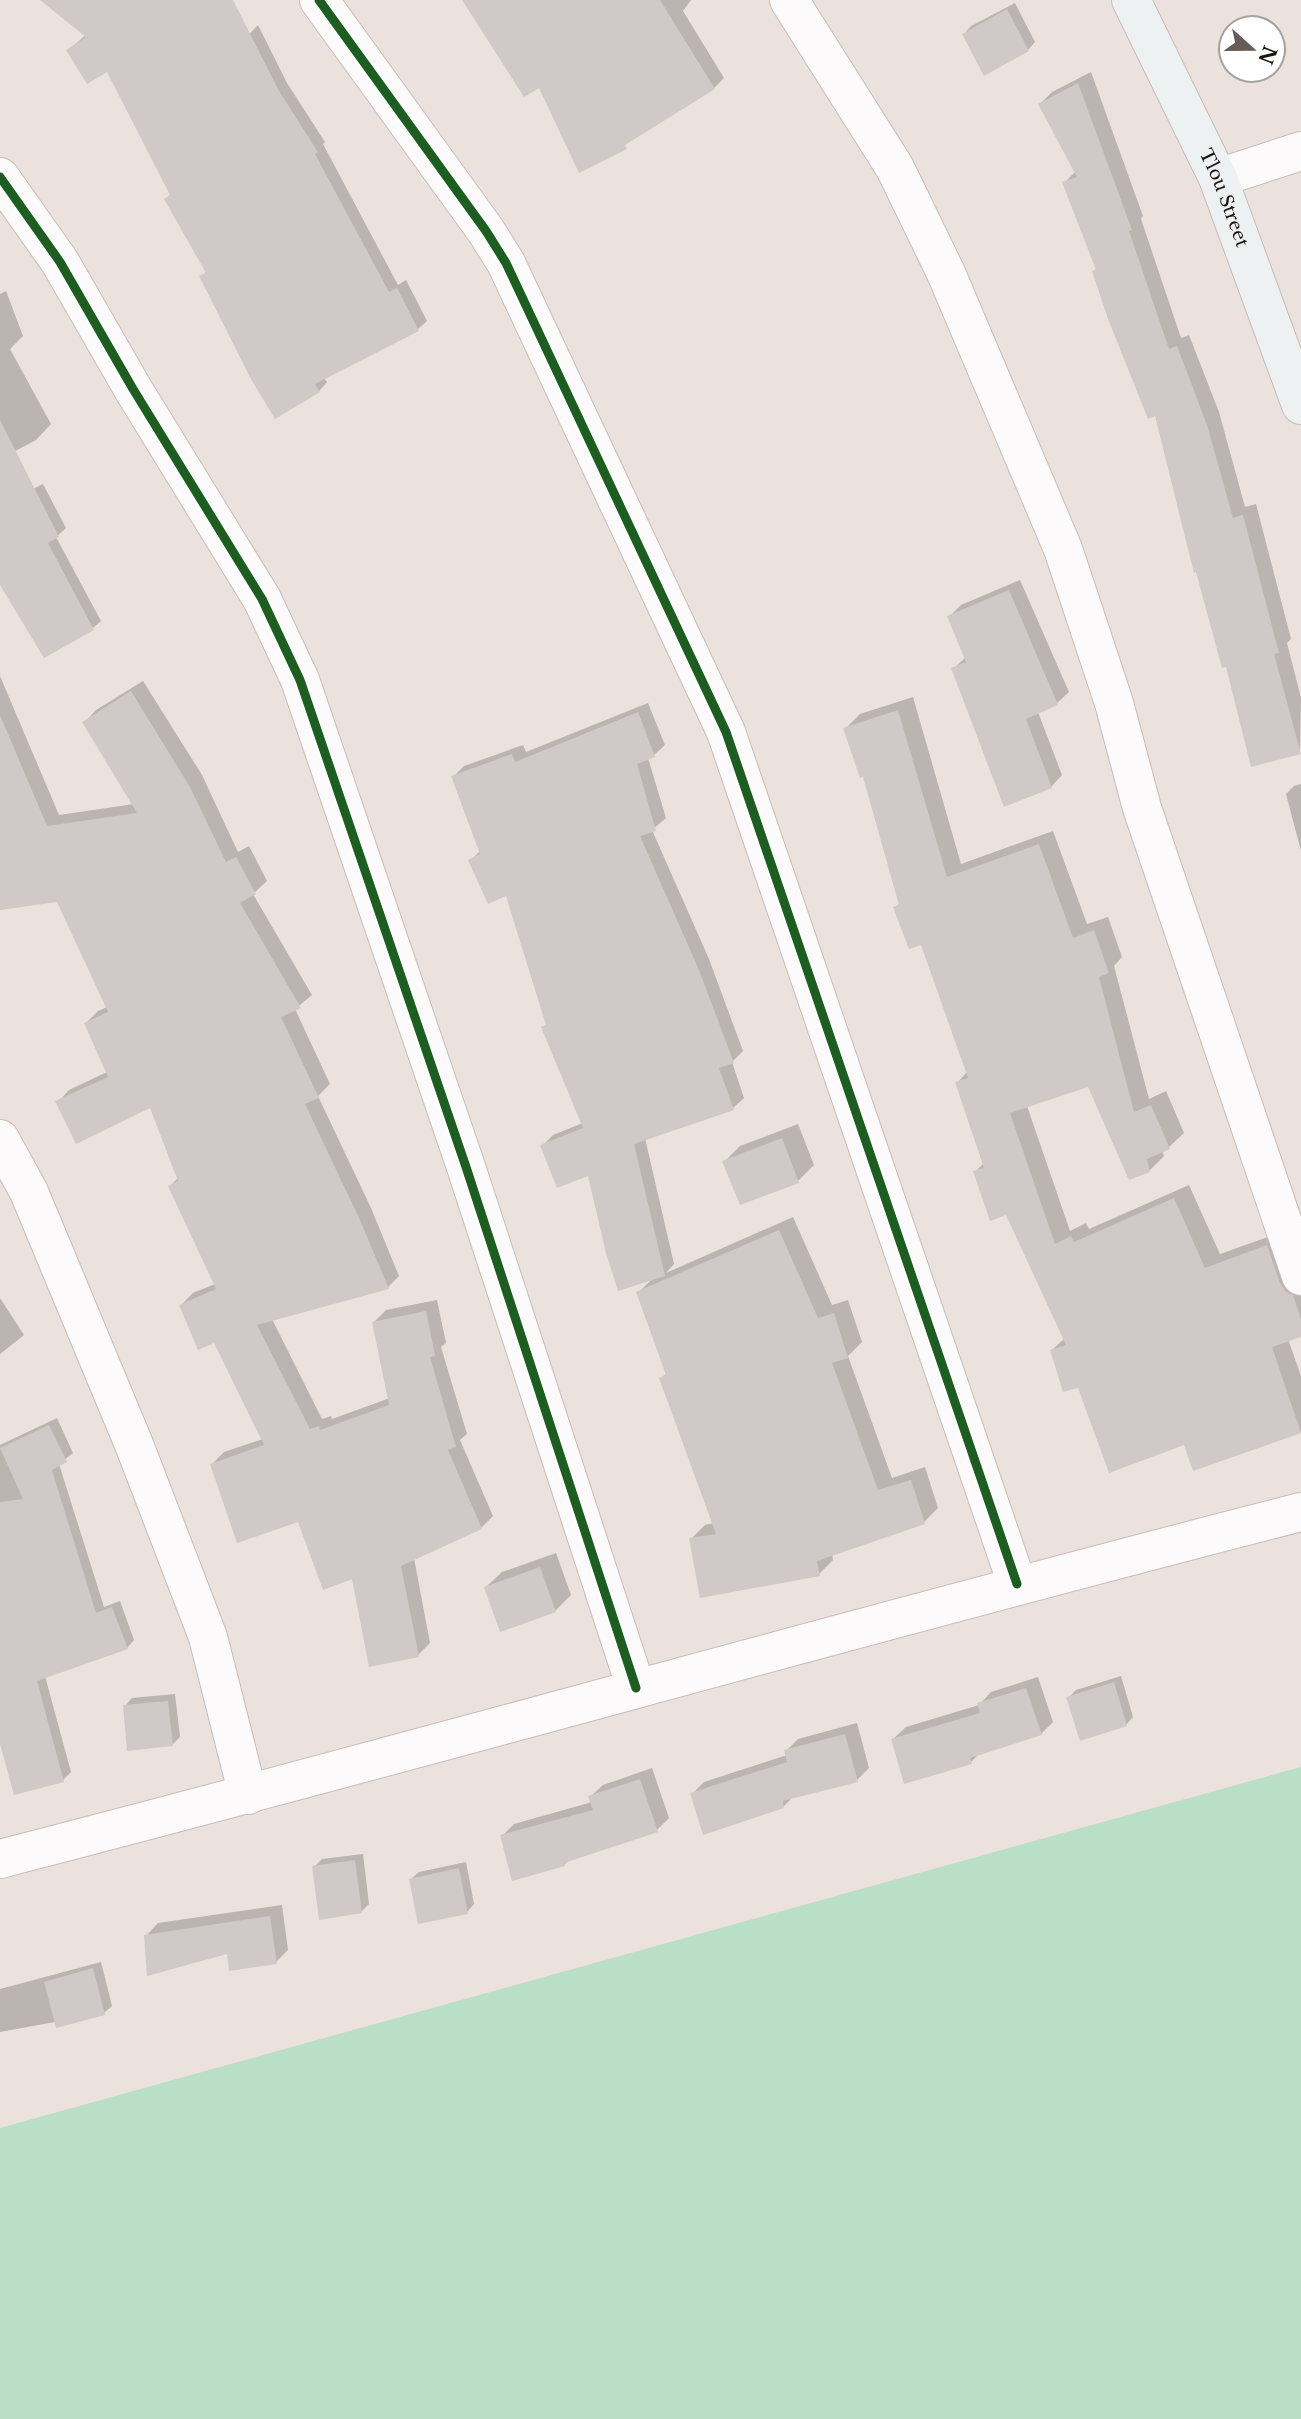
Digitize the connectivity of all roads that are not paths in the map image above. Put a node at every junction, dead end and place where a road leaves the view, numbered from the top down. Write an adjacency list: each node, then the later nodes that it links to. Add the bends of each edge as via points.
1 (319, 0): 11 (street, via 506,263 726,732)
2 (789, 0): 9 (street, via 895,168 946,273 1063,549 1114,703 1142,808)
3 (1131, 0): 6 (street, Tlou Street)
4 (1301, 151): 6 (street)
5 (0, 177): 12 (street, via 60,262 132,389 262,599 300,680 467,1167)
6 (1218, 178): 7 (street, Tlou Street)
7 (1301, 404)
8 (0, 1139): 13 (street, via 29,1192 208,1637)
9 (1301, 1276)
10 (1301, 1512): 11 (street)
11 (1017, 1584): 12 (street)
12 (636, 1688): 13 (street)
13 (248, 1795): 14 (street)
14 (0, 1859)

